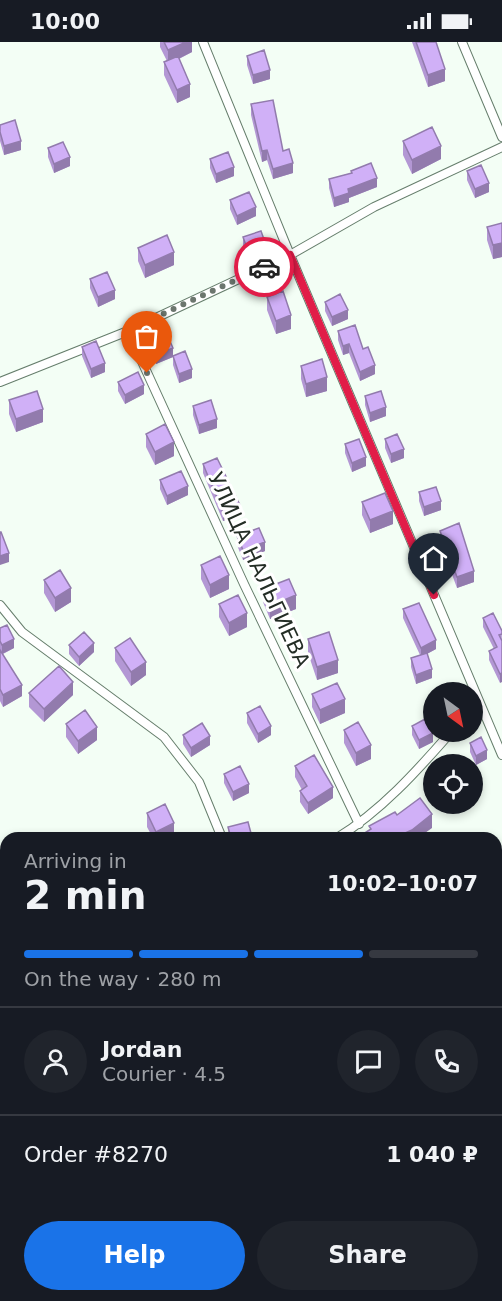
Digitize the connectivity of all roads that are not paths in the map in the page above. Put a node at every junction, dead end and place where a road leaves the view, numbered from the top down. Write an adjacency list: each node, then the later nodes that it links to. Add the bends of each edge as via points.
1 (203, 42): 5 (street)
2 (462, 42): 3 (street)
3 (502, 137)
4 (502, 147): 5 (street, via 374,207)
5 (290, 255): 6 (street); 9 (street)
6 (128, 330): 7 (street); 13 (street, УЛИЦА НАЛЬГИЕВА)
7 (0, 382)
8 (0, 605): 14 (street, via 22,632 164,737 199,782)
9 (466, 682)
10 (483, 719): 12 (street)
11 (442, 742): 13 (street)
12 (502, 755)
13 (360, 824): 15 (street)
14 (220, 832)
15 (347, 832)

